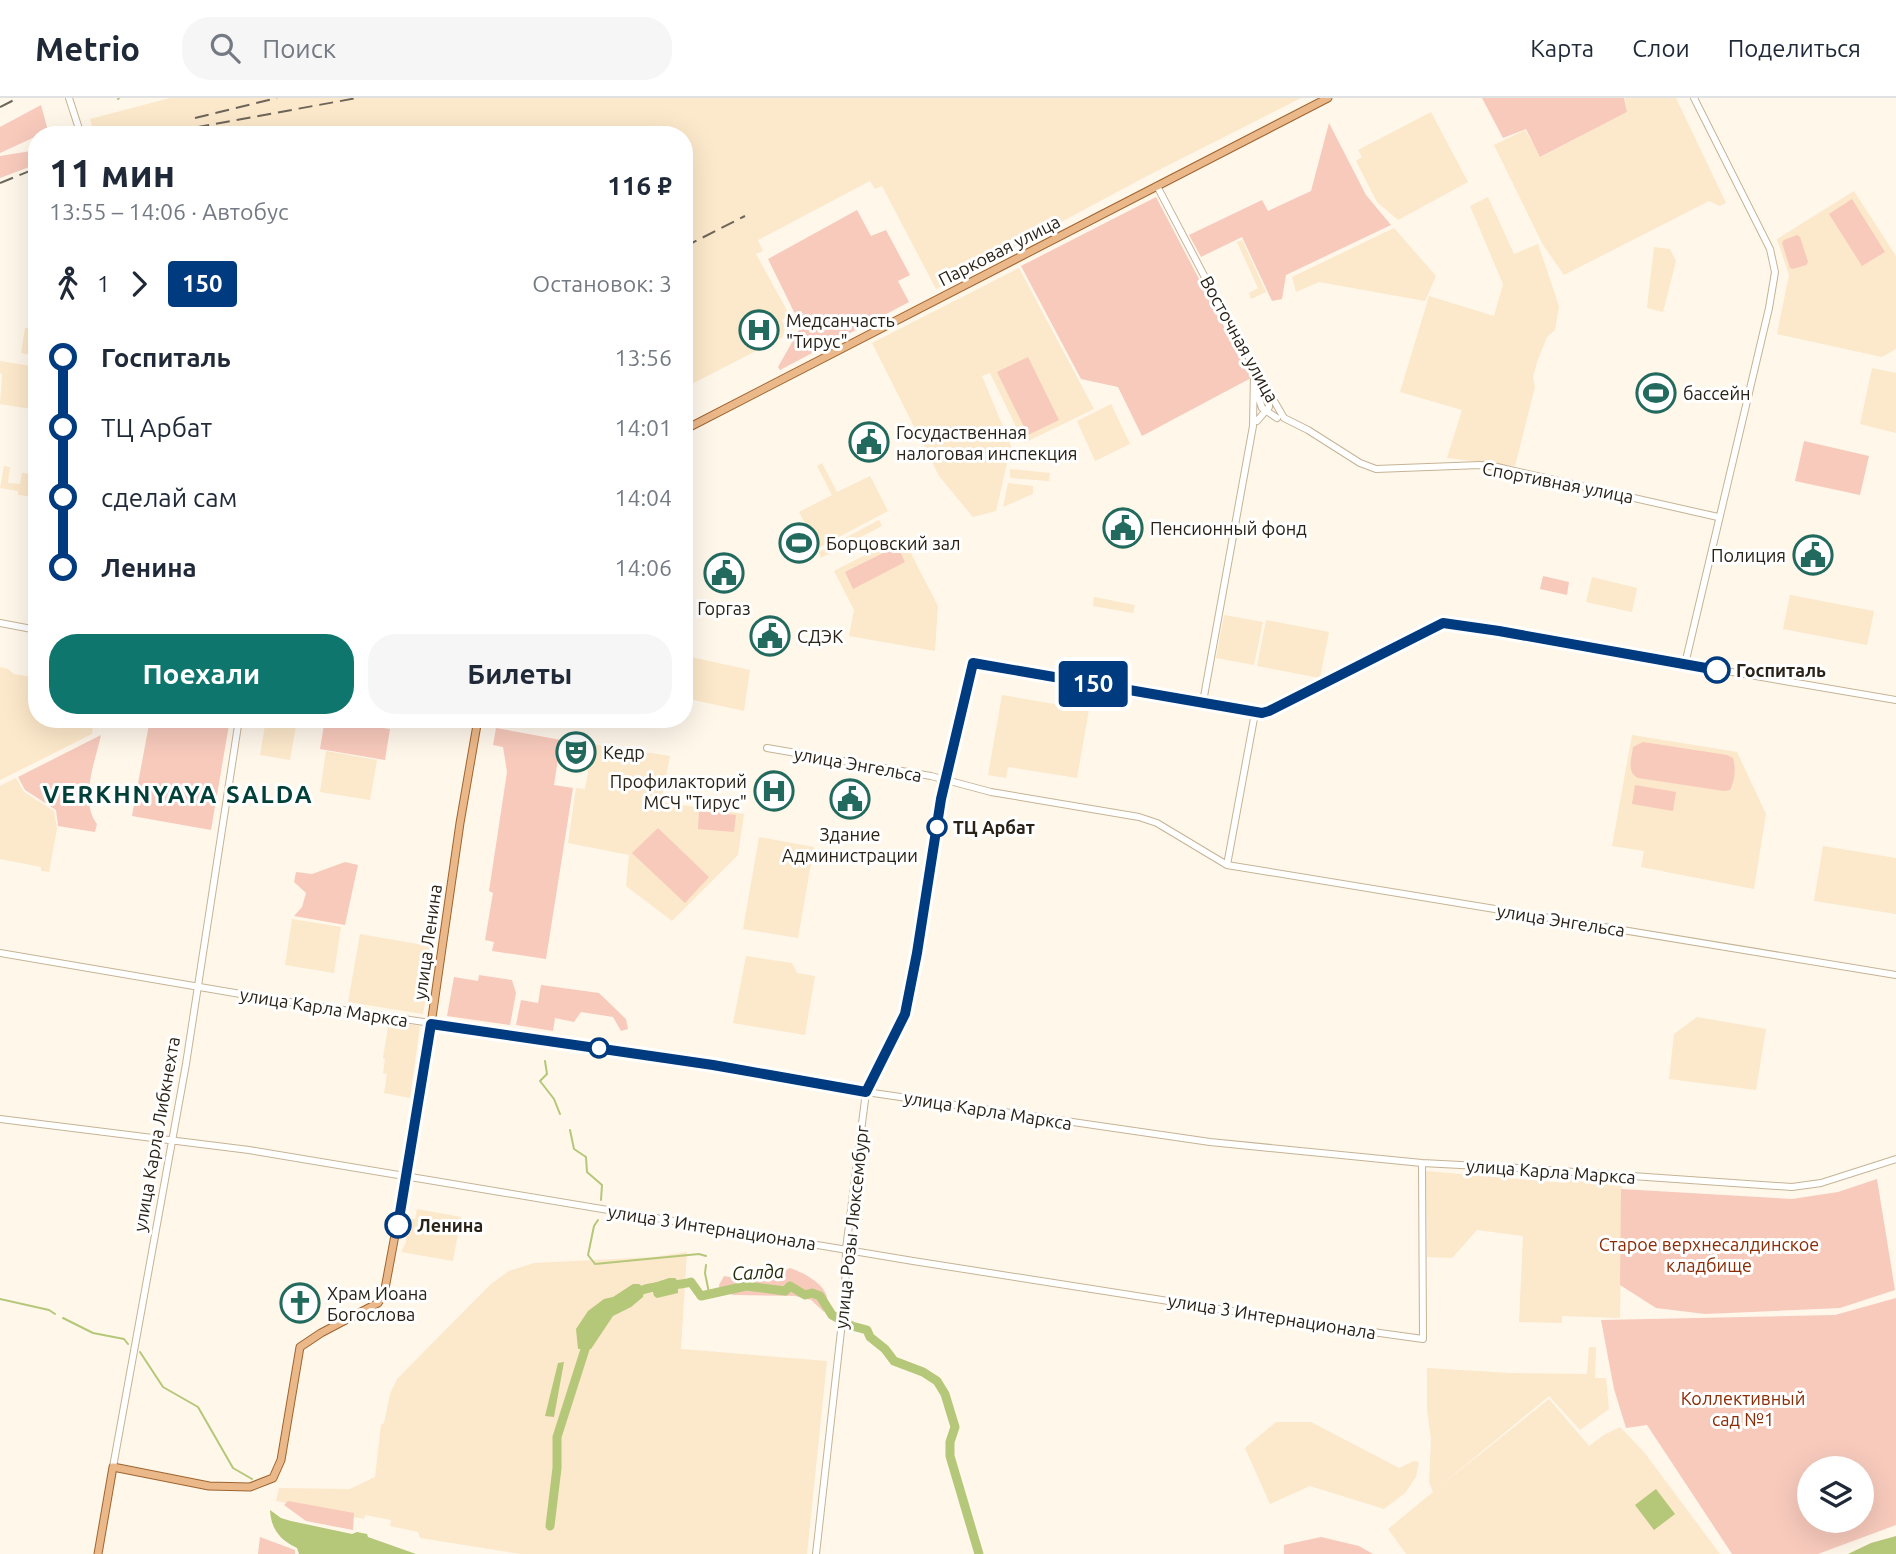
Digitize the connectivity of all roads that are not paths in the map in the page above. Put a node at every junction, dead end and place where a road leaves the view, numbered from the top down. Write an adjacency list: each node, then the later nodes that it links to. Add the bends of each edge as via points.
1 (69, 98): 4 (street)
2 (1328, 98): 5 (main road, Парковая улица)
3 (1694, 98): 16 (street, via 1767,241 1775,268)
4 (78, 126)
5 (1157, 186): 6 (street, Восточная улица); 14 (main road, Парковая улица)
6 (1253, 366): 7 (street); 9 (street, Восточная улица)
7 (1255, 384): 8 (street); 11 (street, Восточная улица)
8 (1260, 403): 9 (street); 10 (street); 11 (street)
9 (1273, 403): 10 (street); 12 (street, Восточная улица)
10 (1267, 412): 12 (street); 13 (street)
11 (1252, 415): 13 (street, Восточная улица)
12 (1281, 418): 13 (street); 15 (street, Восточная улица, via 1360,463)
13 (1255, 424): 21 (street, Восточная улица)
14 (693, 425)
15 (1396, 470): 16 (street, Спортивная улица, via 1497,467)
16 (1718, 517): 19 (street)
17 (0, 623): 18 (street)
18 (28, 628)
19 (1685, 664): 20 (street); 22 (street, via 1443,623 1269,711)
20 (1896, 700)
21 (1203, 702): 22 (street); 26 (street, улица Розы Люксембург, via 973,663)
22 (1255, 713): 27 (street)
23 (238, 728): 30 (street, улица Карла Либкнехта)
24 (476, 728): 31 (main road, улица Ленина)
25 (767, 748): 26 (street, улица Энгельса)
26 (945, 780): 27 (street, улица Энгельса, via 1139,817); 32 (street, улица Розы Люксембург, via 905,1014)
27 (1227, 864): 29 (street, улица Энгельса)
28 (0, 953): 30 (street, улица Карла Маркса)
29 (1896, 975)
30 (198, 986): 31 (street, улица Карла Маркса); 34 (street, улица Карла Либкнехта)
31 (431, 1024): 32 (street, улица Карла Маркса); 37 (main road, улица Ленина)
32 (866, 1092): 36 (street, улица Карла Маркса, via 1210,1142); 38 (street, улица Розы Люксембург)
33 (0, 1119): 34 (street, улица 3 Интернационала)
34 (171, 1139): 37 (street, улица 3 Интернационала); 39 (street, улица Карла Либкнехта)
35 (1896, 1159): 36 (street, улица Карла Маркса, via 1821,1183 1792,1187)
36 (1422, 1163): 38 (street, улица 3 Интернационала, via 1423,1339)
37 (407, 1177): 38 (street, улица 3 Интернационала); 39 (main road, улица Ленина, via 384,1294 378,1303 300,1347 281,1460 273,1478 250,1487 209,1486)
38 (846, 1249): 41 (street, улица Розы Люксембург, via 845,1295)
39 (113, 1467): 40 (main road, улица Карла Либкнехта)
40 (98, 1554)
41 (816, 1554)

